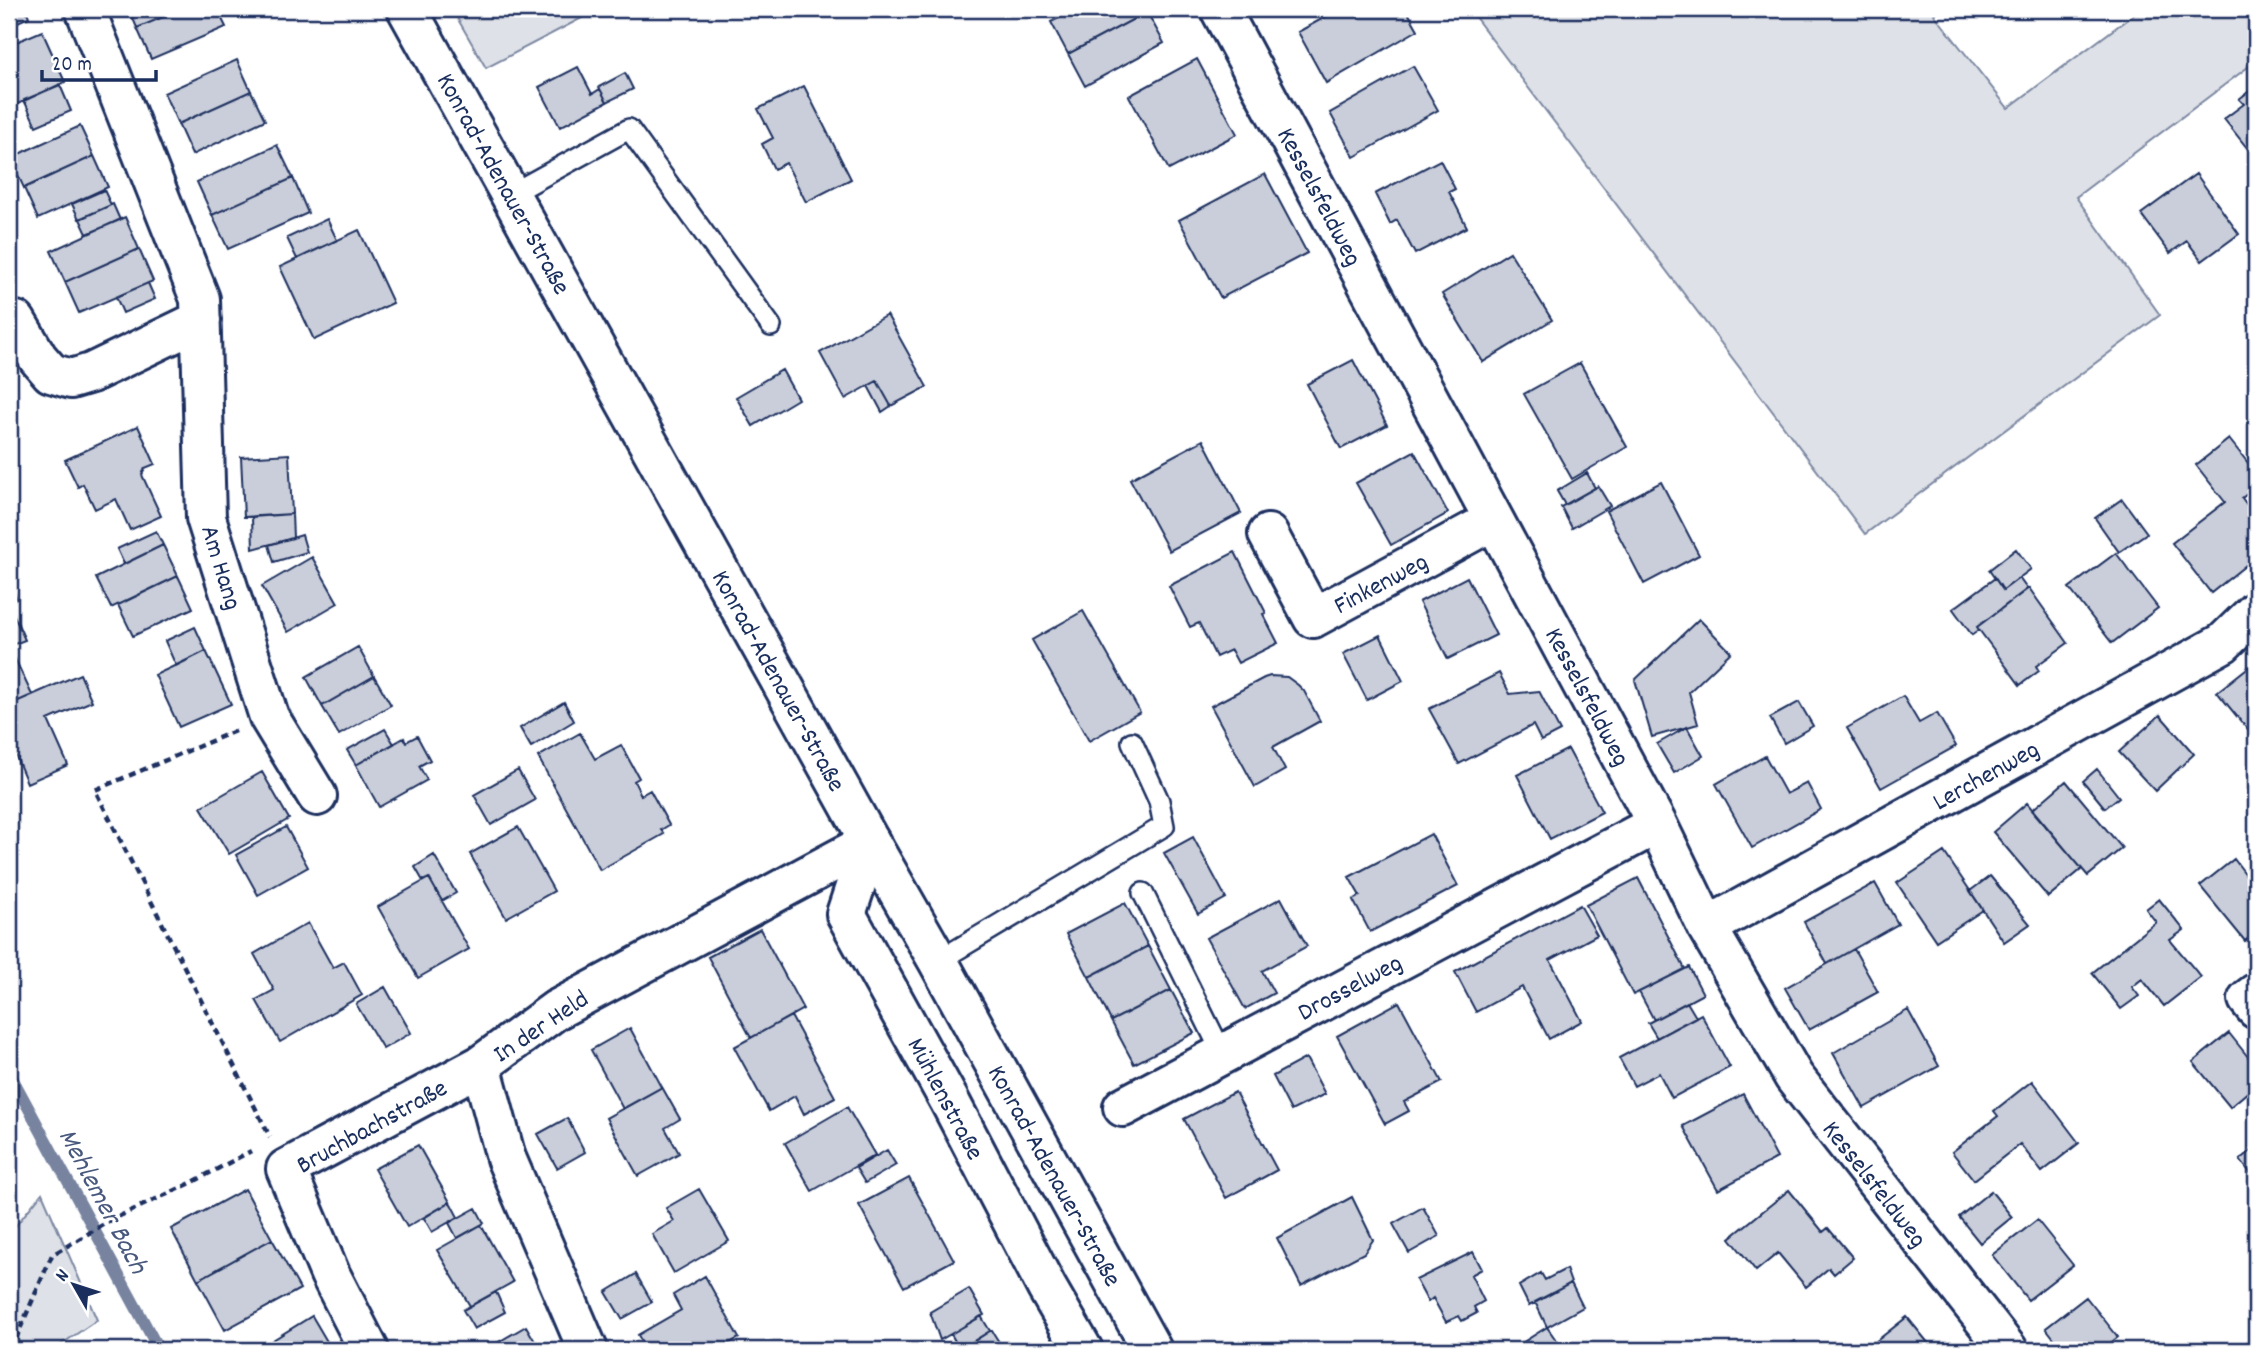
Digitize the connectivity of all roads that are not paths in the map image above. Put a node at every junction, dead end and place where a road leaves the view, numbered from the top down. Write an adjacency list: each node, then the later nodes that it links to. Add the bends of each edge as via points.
1 (85, 9): 5 (street, Am Hang, via 200,299)
2 (408, 9): 4 (street, Konrad-Adenauer-Straße)
3 (1220, 9): 8 (street, Kesselsfeldweg)
4 (511, 194): 7 (lane, via 628,129); 14 (street, Konrad-Adenauer-Straße)
5 (201, 320): 6 (street, via 71,379 51,373); 12 (street, Am Hang, via 206,518 270,717)
6 (16, 321)
7 (771, 326)
8 (1494, 520): 9 (street, Finkenweg, via 1313,618); 13 (street, Kesselsfeldweg)
9 (1268, 534)
10 (2256, 611): 16 (street, Lerchenweg, via 2223,643)
11 (1132, 742): 17 (lane, via 1159,801 1164,826)
12 (317, 796)
13 (1657, 824): 16 (street, Kesselsfeldweg); 20 (street, Drosselweg)
14 (870, 842): 17 (street, Konrad-Adenauer-Straße); 21 (street, In der Held, via 556,1010); 25 (street, Mühlenstraße, via 846,914)
15 (1143, 893): 20 (lane)
16 (1706, 927): 27 (street, Kesselsfeldweg, via 1794,1077)
17 (938, 961): 26 (street, Konrad-Adenauer-Straße)
18 (2256, 993): 19 (street, via 2248,999)
19 (2256, 1009)
20 (1222, 1053): 22 (street, Drosselweg)
21 (481, 1065): 23 (street, Bruchbachstraße, via 273,1157); 24 (street, In der Held, via 506,1158)
22 (1123, 1107)
23 (369, 1350)
24 (588, 1350)
25 (1083, 1350)
26 (1152, 1350)
27 (2008, 1350)

